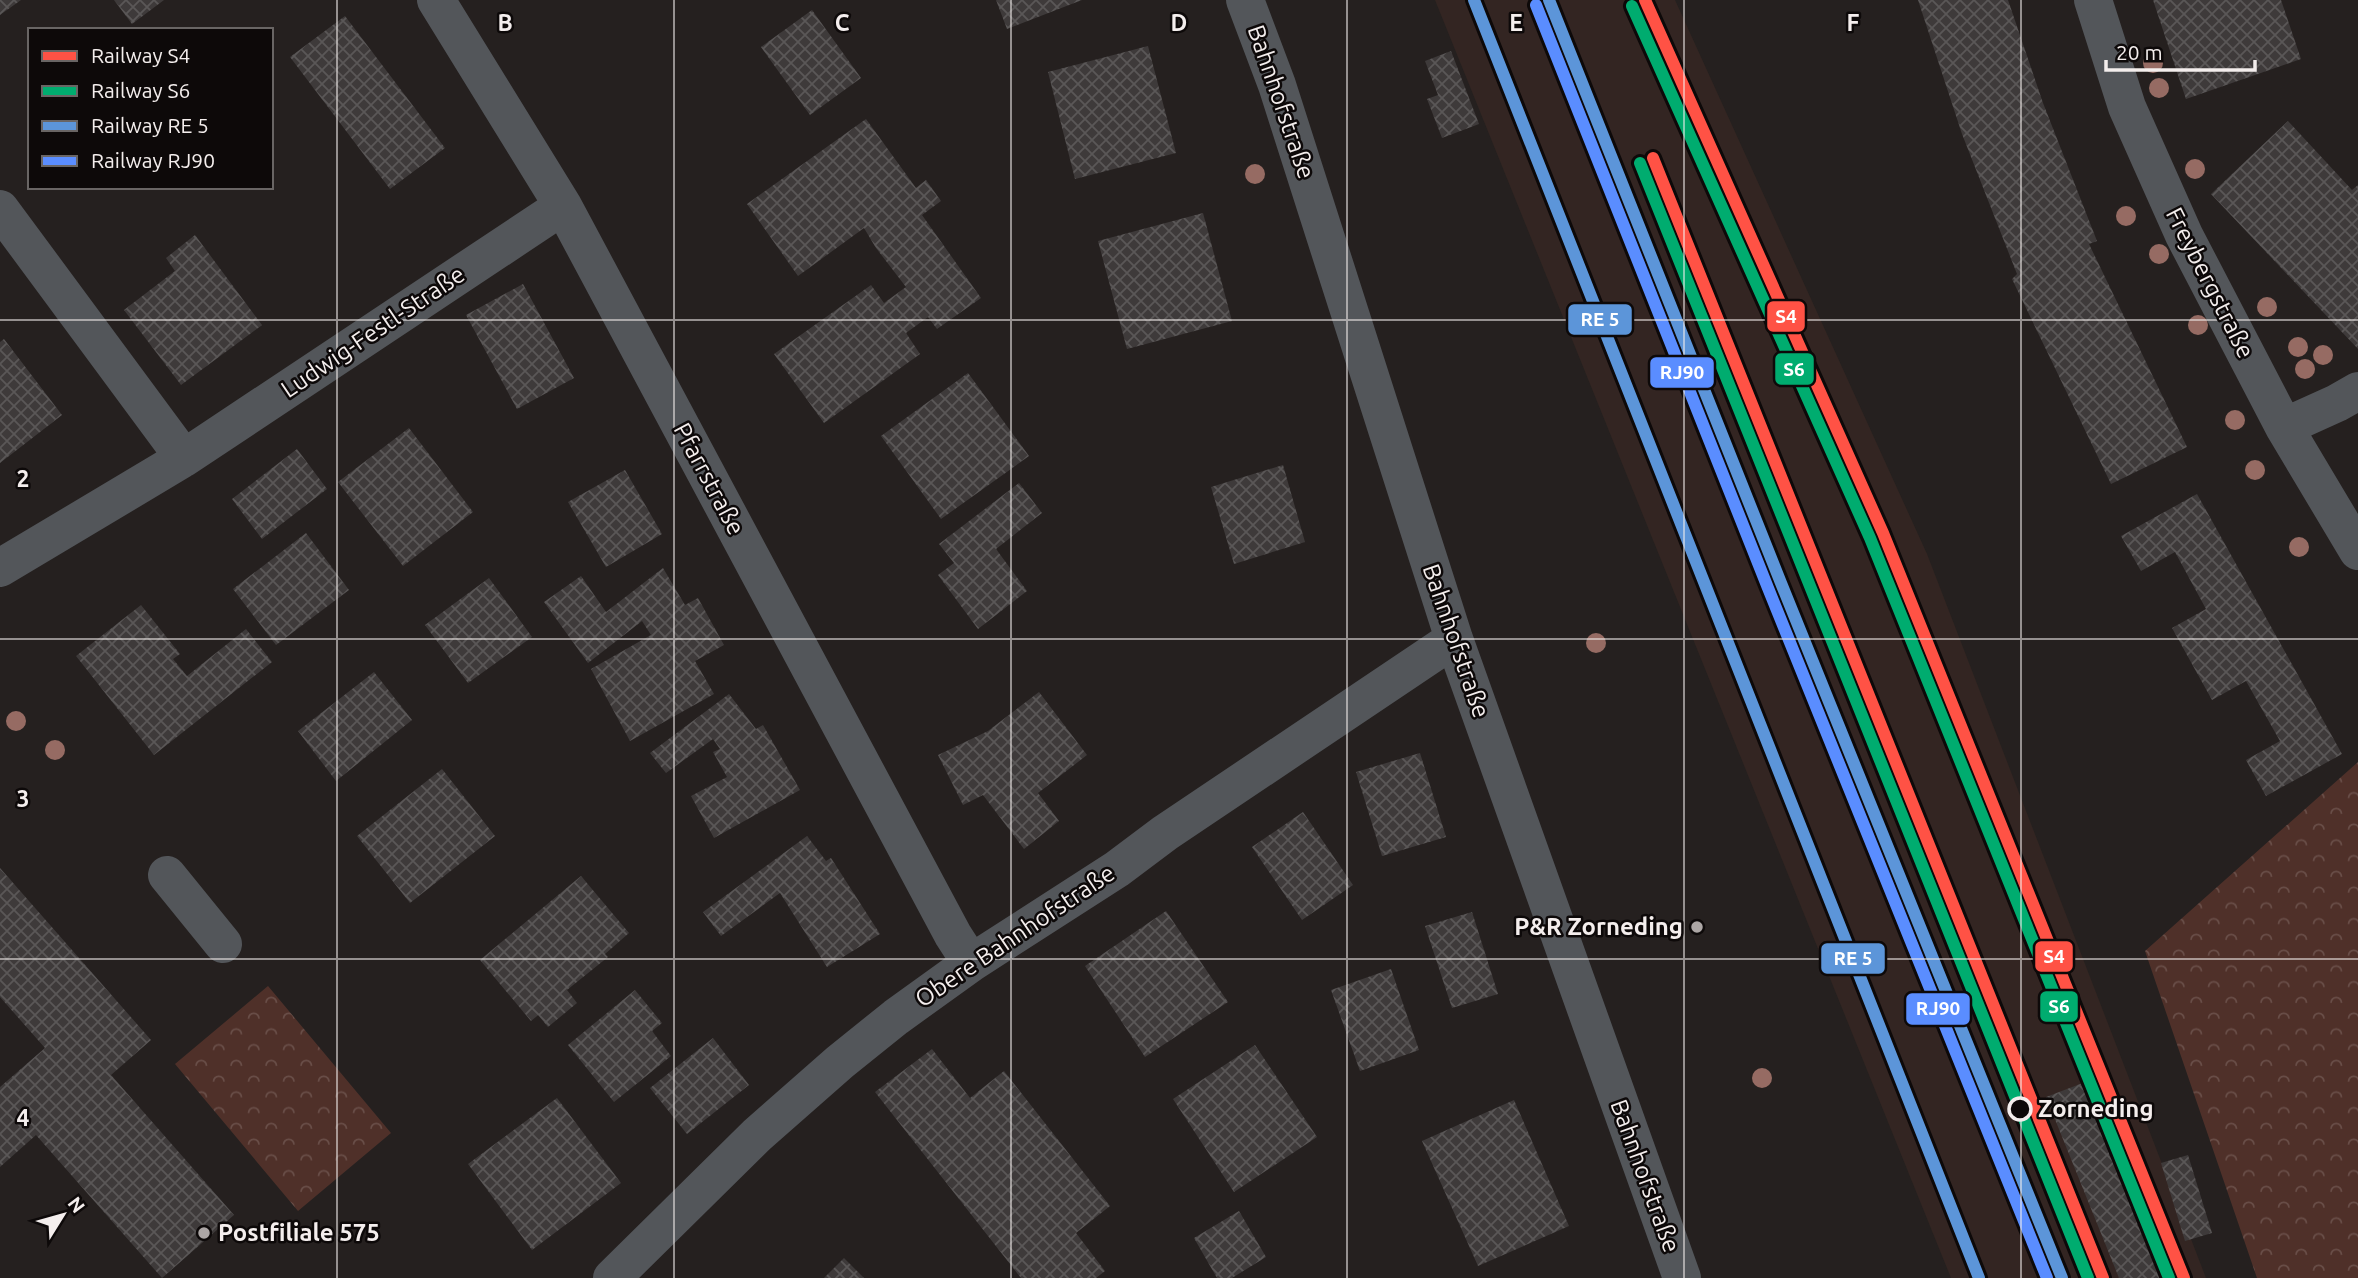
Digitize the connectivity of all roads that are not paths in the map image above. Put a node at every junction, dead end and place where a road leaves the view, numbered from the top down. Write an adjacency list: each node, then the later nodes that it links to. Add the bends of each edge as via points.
1 (436, 0): 4 (street, Pfarrstraße)
2 (1245, 0): 11 (street, Bahnhofstraße, via 1278,85)
3 (2092, 0): 7 (street, Freybergstraße, via 2127,107 2178,222)
4 (563, 206): 8 (street, Ludwig-Festl-Straße); 14 (street, Pfarrstraße)
5 (0, 209): 8 (street)
6 (2358, 391): 7 (street)
7 (2284, 427): 9 (street, Freybergstraße)
8 (184, 458): 10 (street, Ludwig-Festl-Straße)
9 (2358, 551)
10 (0, 568)
11 (1454, 639): 14 (street, Obere Bahnhofstraße); 16 (street, Bahnhofstraße)
12 (167, 875): 13 (street)
13 (223, 944)
14 (971, 963): 15 (street, Obere Bahnhofstraße, via 840,1062 757,1135)
15 (612, 1278)
16 (1682, 1278)

